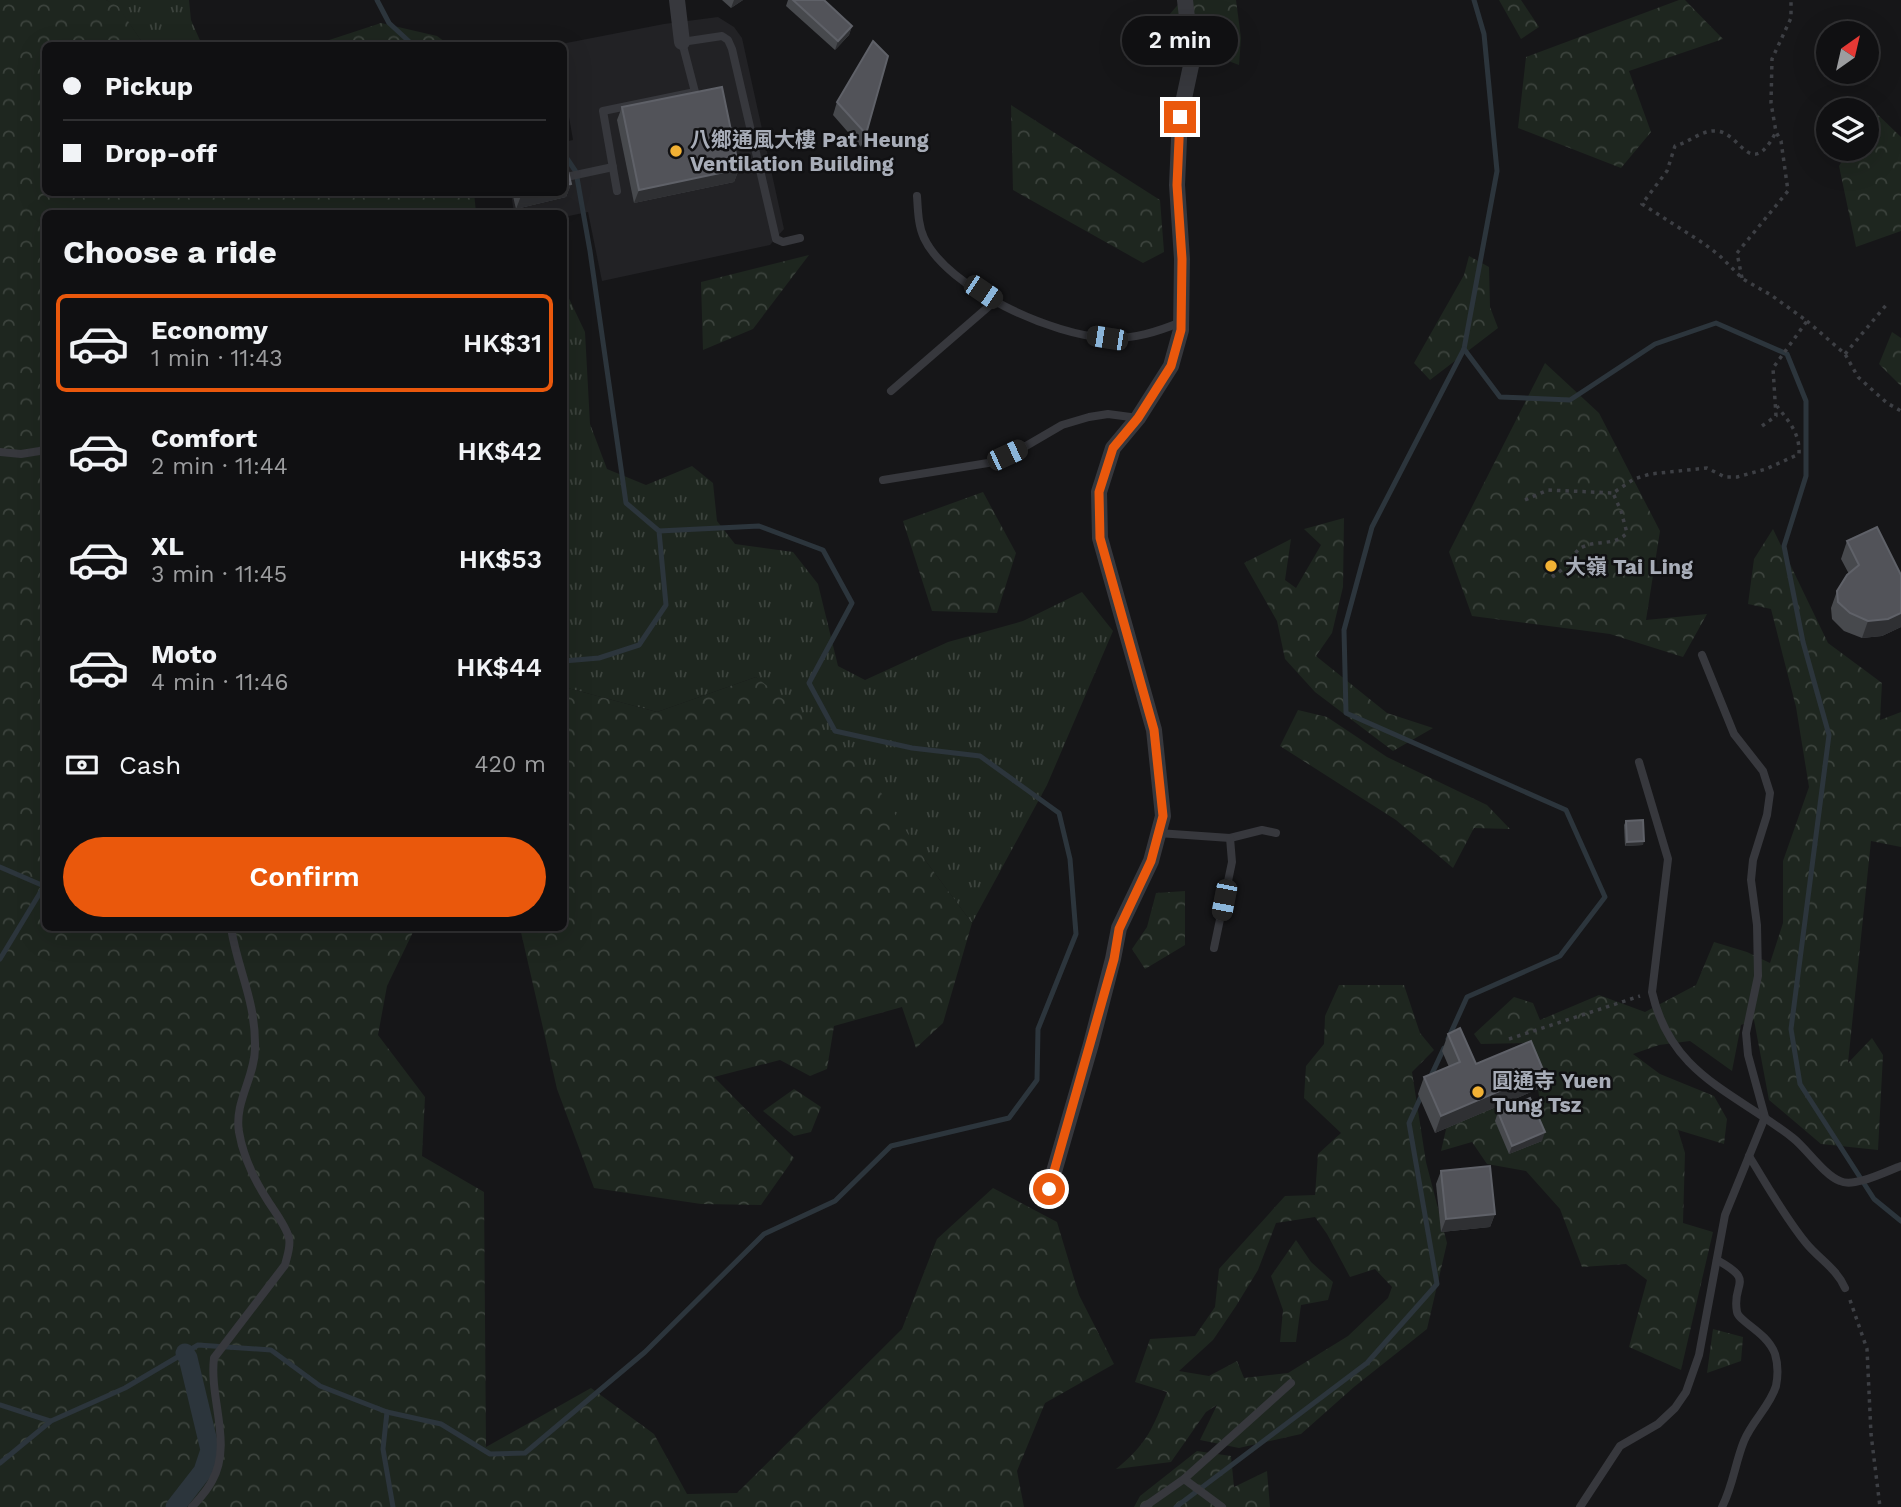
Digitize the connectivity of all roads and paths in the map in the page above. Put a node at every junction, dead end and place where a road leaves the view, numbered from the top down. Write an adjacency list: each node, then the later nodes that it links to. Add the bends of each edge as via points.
1 (677, 0): 4 (street)
2 (1185, 0): 15 (street, via 1192,61 1180,117 1177,185)
3 (1791, 0): 5 (path, via 1791,18 1772,59)
4 (682, 42): 6 (lane, via 695,92 603,111); 10 (lane, via 722,36 728,40 776,239)
5 (1776, 132): 11 (path, via 1788,191 1737,253); 11 (path, via 1769,146 1752,154 1717,131 1702,132 1675,146 1667,171 1642,204 1719,255)
6 (613, 167): 7 (lane); 8 (lane)
7 (571, 176)
8 (617, 191)
9 (917, 196): 12 (lane, via 919,224 934,255)
10 (800, 238)
11 (1743, 279): 14 (path)
12 (995, 301): 15 (lane, via 1059,330 1107,338 1139,336); 17 (lane)
13 (1887, 304): 16 (path)
14 (1807, 321): 16 (path); 18 (path, via 1773,368)
15 (1181, 322): 20 (street, via 1171,366)
16 (1845, 354): 19 (path, via 1858,377)
17 (891, 391)
18 (1775, 405): 21 (path, via 1776,415); 25 (path, via 1795,428 1799,454 1737,477 1707,468 1650,474)
19 (1901, 411)
20 (1138, 418): 24 (lane, via 1089,417 1062,425 988,463); 31 (street, via 1113,448 1099,492 1100,538 1154,730 1163,816)
21 (1762, 426)
22 (42, 451): 23 (lane)
23 (0, 452)
24 (883, 480)
25 (1613, 493): 26 (path, via 1548,490); 27 (path, via 1627,533 1608,544 1584,546)
26 (1525, 500)
27 (1552, 577)
28 (1702, 655): 37 (lane, via 1734,733 1763,771 1770,793 1753,860 1758,976 1746,1033)
29 (1639, 762): 35 (lane, via 1668,859)
30 (1276, 833): 32 (lane, via 1262,831)
31 (1158, 834): 32 (lane); 40 (street, via 1151,861 1119,929)
32 (1230, 838): 34 (lane, via 1232,862)
33 (232, 931): 45 (lane, via 255,1027 255,1052 239,1112 239,1132 250,1168 289,1238 289,1249 285,1265 214,1359 212,1376 223,1452 211,1485)
34 (1214, 948)
35 (1652, 992): 36 (path); 37 (lane, via 1657,1014 1682,1057 1701,1076)
36 (1509, 1039)
37 (1765, 1117): 38 (lane); 39 (lane, via 1840,1181 1853,1183)
38 (1749, 1156): 41 (lane, via 1725,1214); 42 (lane, via 1798,1233)
39 (1901, 1166)
40 (1049, 1189)
41 (1717, 1260): 48 (lane, via 1699,1355 1686,1392 1667,1417 1620,1446); 49 (lane, via 1738,1274 1739,1318 1768,1340 1777,1374 1776,1387 1744,1440)
42 (1845, 1288): 50 (path, via 1867,1349)
43 (1291, 1383): 44 (lane)
44 (1184, 1479): 46 (lane); 47 (lane)
45 (192, 1507)
46 (1144, 1507)
47 (1222, 1507)
48 (1580, 1507)
49 (1722, 1507)
50 (1880, 1507)

